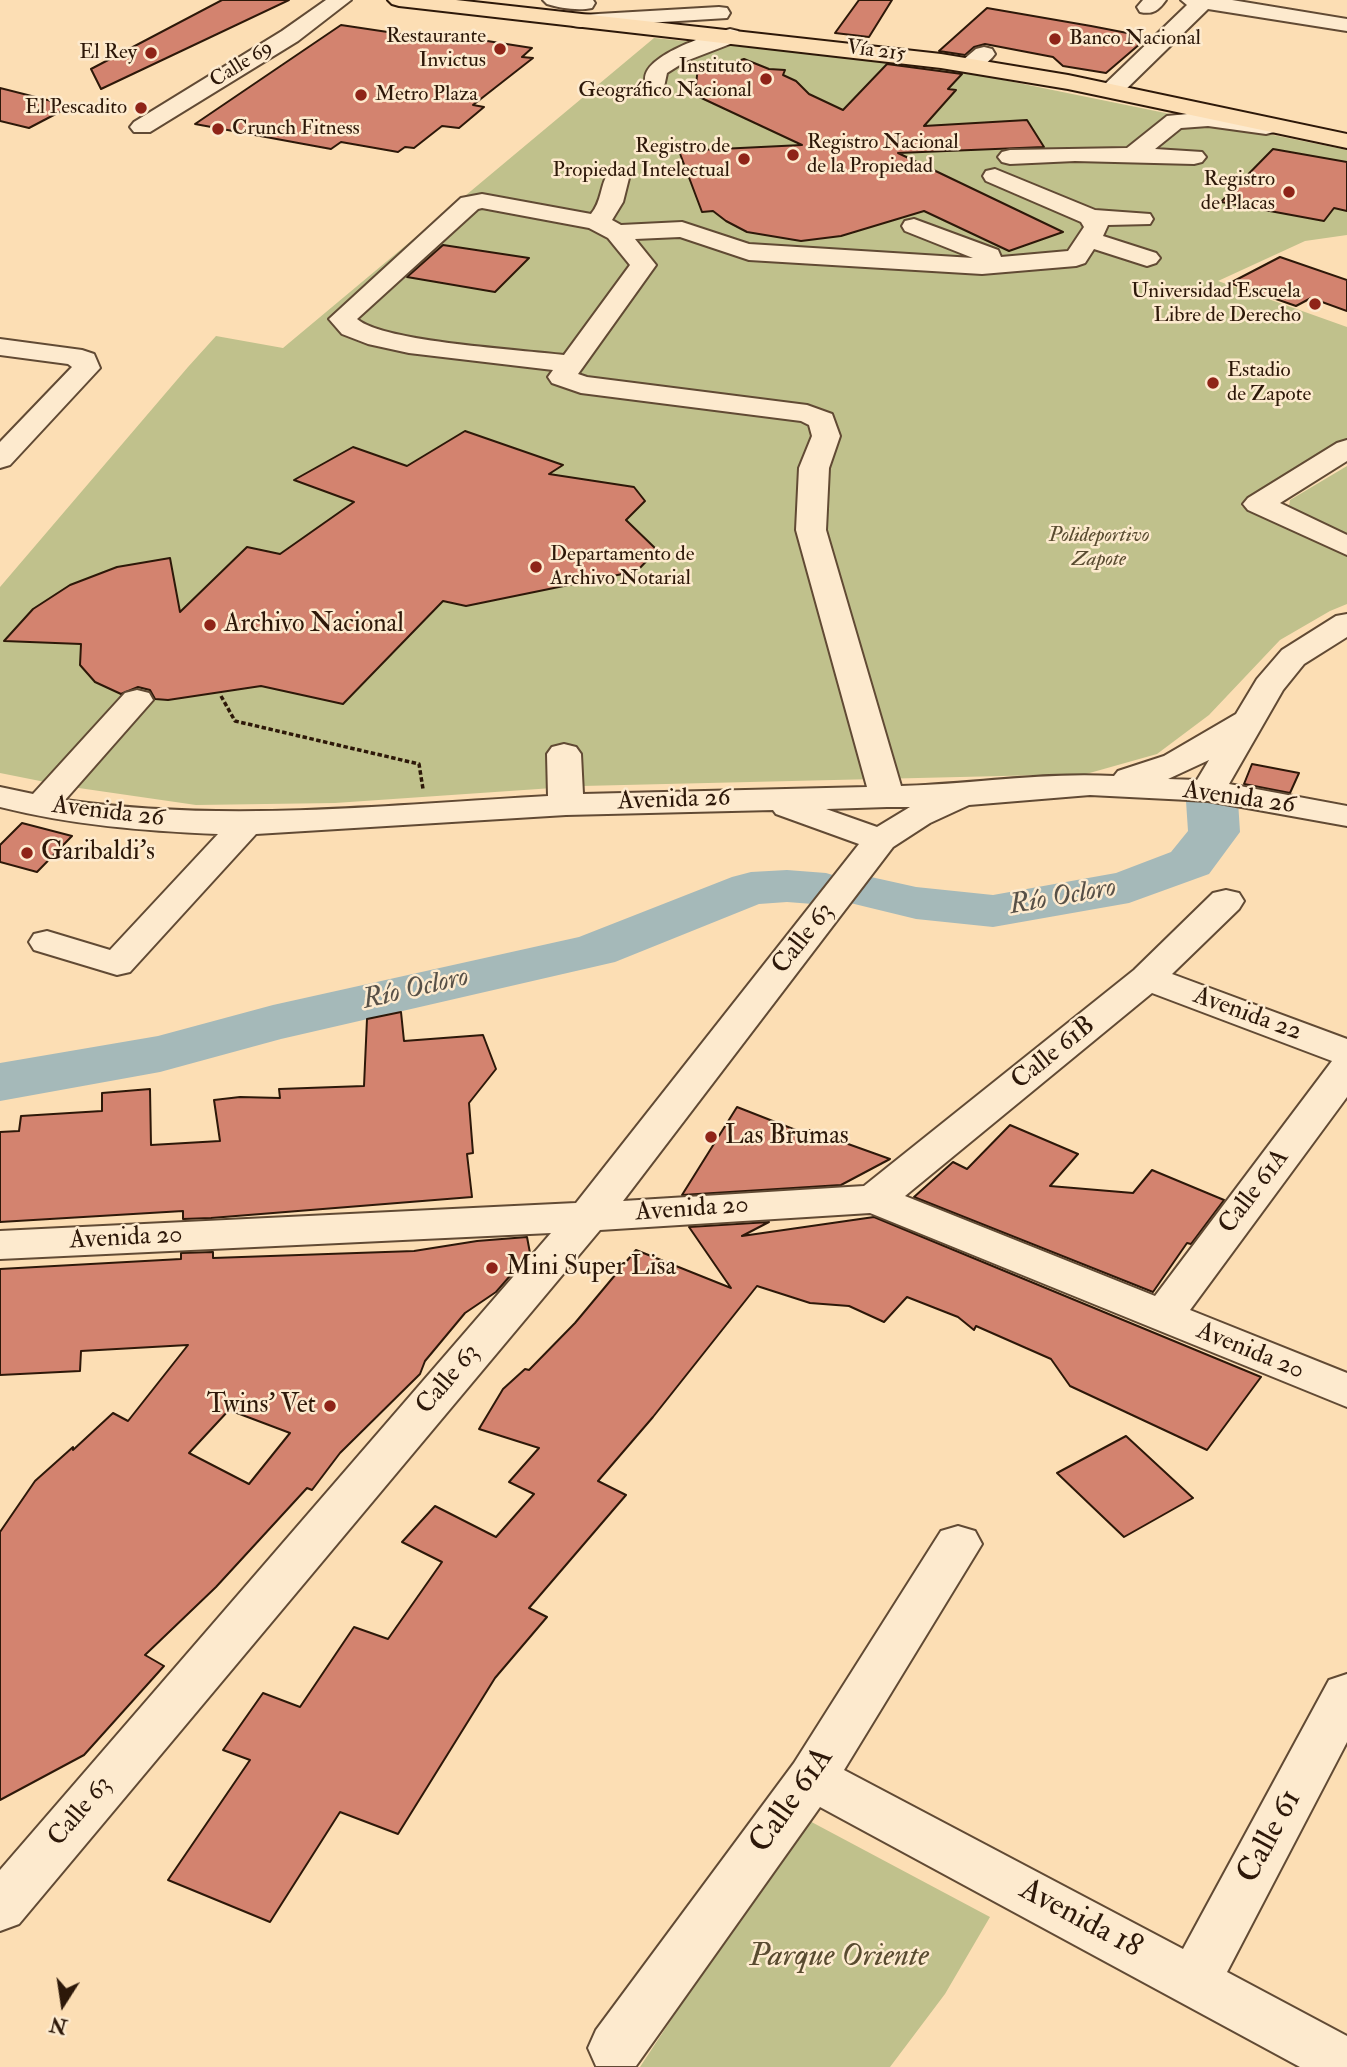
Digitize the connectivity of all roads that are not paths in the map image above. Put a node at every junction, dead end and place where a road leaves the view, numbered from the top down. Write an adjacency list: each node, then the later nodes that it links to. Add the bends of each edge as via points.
1 (340, 0): 14 (street, Calle 69)
2 (399, 0): 5 (main road, Vía 215)
3 (554, 0): 7 (street)
4 (1198, 1): 8 (street); 13 (street)
5 (477, 5): 7 (main road, Vía 215)
6 (724, 7): 7 (street); 9 (street)
7 (582, 12): 9 (main road, Vía 215)
8 (1347, 25)
9 (703, 33): 10 (main road, Vía 215)
10 (730, 36): 11 (street, via 678,56 656,71); 12 (main road, Vía 215, via 976,59)
11 (656, 82)
12 (1068, 82): 13 (main road, Vía 215); 17 (street, via 1157,113 1159,118 1142,134)
13 (1111, 90): 15 (main road, Vía 215)
14 (142, 127)
15 (1315, 134): 16 (main road, Vía 215); 17 (street, via 1187,119 1167,125)
16 (1347, 141)
17 (1134, 154): 18 (street); 23 (street, via 1002,167)
18 (1192, 161)
19 (617, 178): 22 (street)
20 (1141, 219): 23 (street)
21 (914, 226): 25 (street)
22 (606, 227): 25 (street, via 681,230 749,252 982,266); 27 (street, via 643,265); 27 (street, via 482,201 470,203 342,319 368,336 410,345)
23 (1090, 228): 24 (street); 25 (street, via 1076,258)
24 (1147, 258)
25 (1011, 263)
26 (0, 347): 29 (street, via 72,356 84,360 86,368)
27 (570, 364): 38 (street, via 562,377 581,385 794,412 822,420 826,436 814,468 811,530)
28 (1347, 449): 30 (street, via 1258,504)
29 (2, 453)
30 (1347, 545)
31 (1347, 623): 33 (street, via 1293,657)
32 (137, 700): 40 (street)
33 (1251, 717): 35 (street, via 1180,763 1150,775); 36 (street)
34 (564, 754): 41 (street)
35 (1090, 785): 36 (street, Avenida 26); 37 (street, Avenida 26)
36 (1209, 791): 42 (street, Avenida 26)
37 (962, 795): 38 (street, Avenida 26); 44 (street, Calle 63)
38 (887, 797): 39 (street, Avenida 26)
39 (763, 799): 41 (street, Avenida 26); 44 (street)
40 (13, 802): 43 (street, Avenida 26)
41 (566, 805): 43 (street, Avenida 26)
42 (1347, 816)
43 (246, 824): 46 (street, via 117,964)
44 (881, 840): 51 (street, Calle 63)
45 (1226, 901): 47 (street, Calle 61B)
46 (47, 942)
47 (1147, 978): 48 (street, Avenida 22); 50 (street, Calle 61B)
48 (1347, 1053)
49 (1347, 1069): 53 (street, Calle 61A)
50 (874, 1199): 51 (street, Avenida 20); 53 (street, Avenida 20)
51 (588, 1217): 52 (street, Avenida 20); 58 (street, Calle 63)
52 (0, 1245)
53 (1163, 1316): 54 (street, Avenida 20)
54 (1347, 1391)
55 (958, 1544): 57 (street, Calle 61A)
56 (1347, 1694): 59 (street, Calle 61)
57 (811, 1778): 59 (street, Avenida 18); 60 (street, Calle 61A)
58 (0, 1908)
59 (1195, 1980): 61 (street, Avenida 18)
60 (616, 2048)
61 (1347, 2064)

